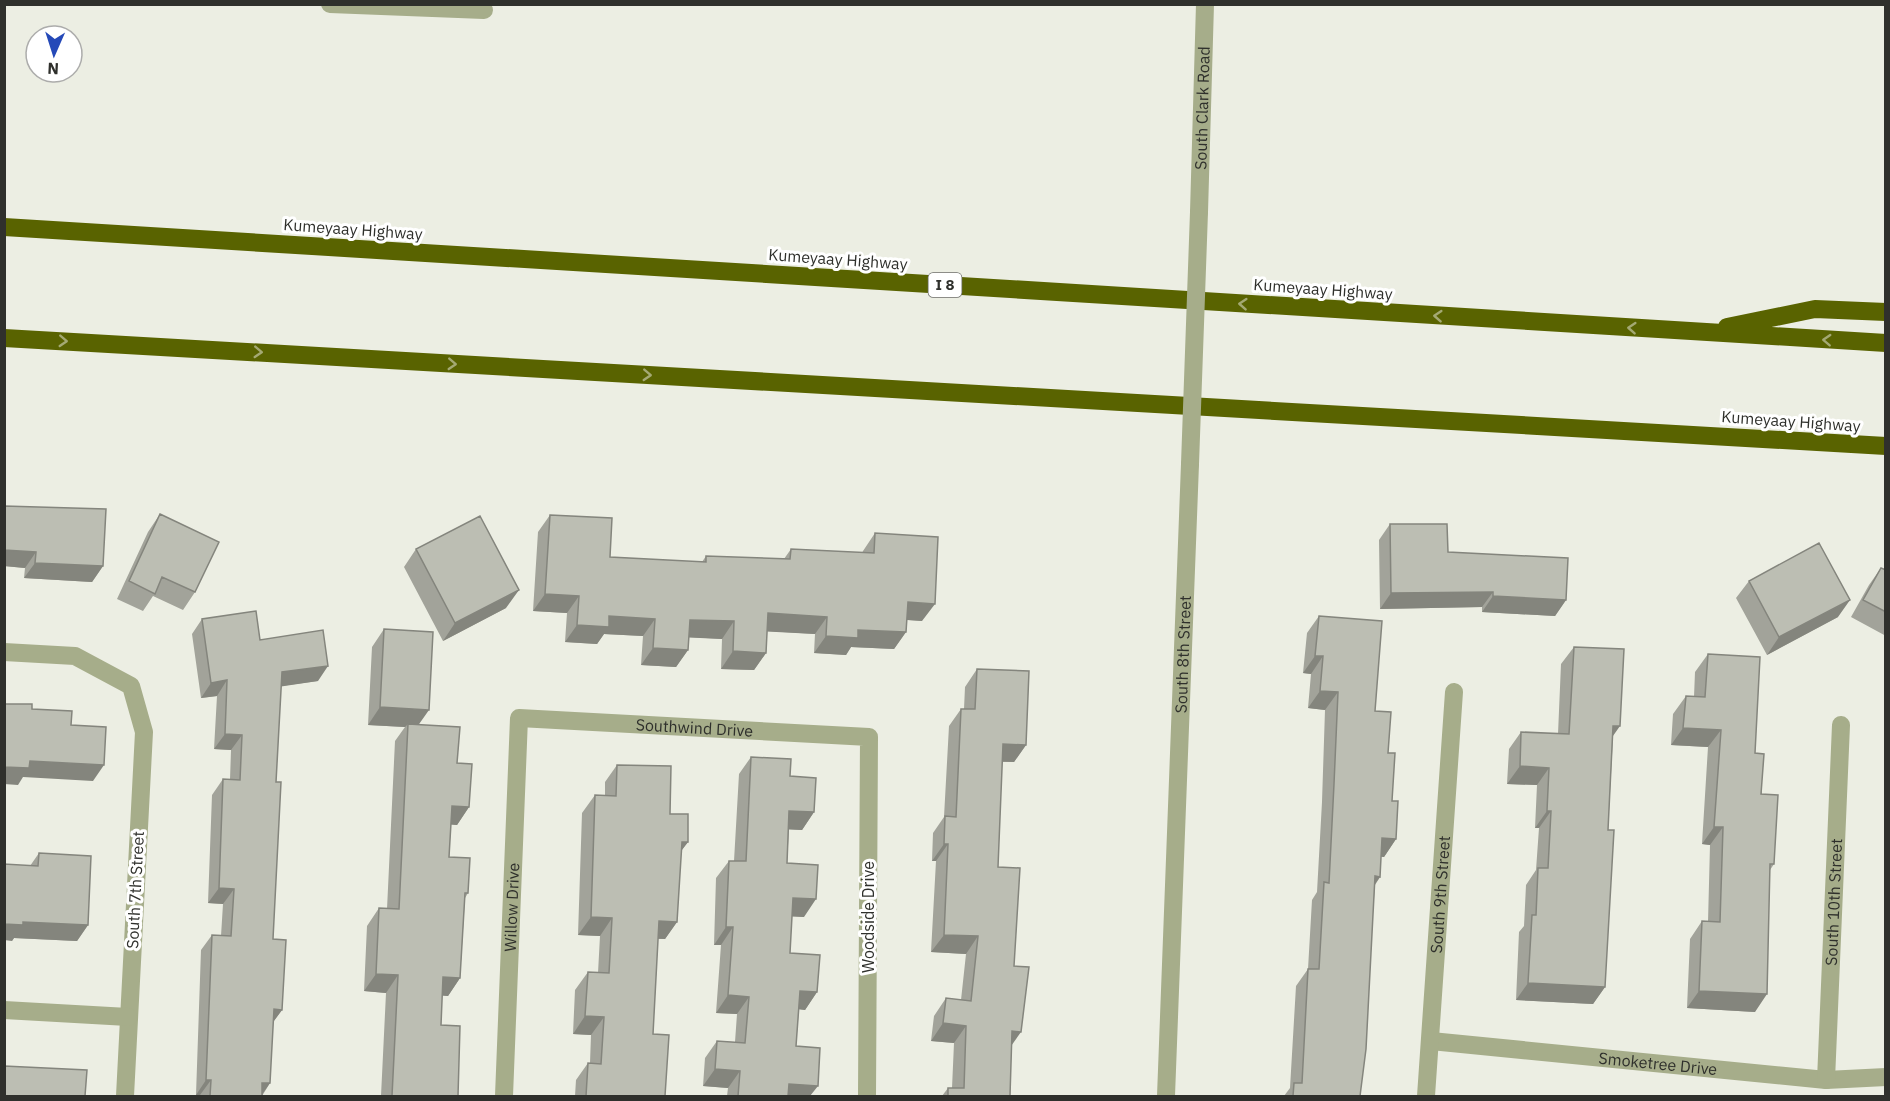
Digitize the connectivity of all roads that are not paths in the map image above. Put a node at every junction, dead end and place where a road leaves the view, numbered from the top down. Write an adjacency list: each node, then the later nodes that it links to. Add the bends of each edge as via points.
1 (330, 4): 3 (street)
2 (1205, 4): 4 (street, South Clark Road)
3 (484, 10)
4 (1199, 212): 24 (street, South 8th Street, bridge)
5 (4, 227): 7 (highway, Kumeyaay Highway / I 8, one-way to 5)
6 (1886, 312): 7 (highway, via 1815,309)
7 (1702, 333): 9 (highway, Kumeyaay Highway / I 8, one-way to 7)
8 (4, 338): 10 (highway, Kumeyaay Highway, one-way to 10)
9 (1886, 343)
10 (1886, 446)
11 (4, 652): 17 (street, South 7th Street, via 75,656 131,686 144,732)
12 (1454, 692): 18 (street, South 9th Street)
13 (519, 718): 15 (street, Southwind Drive); 22 (street, Willow Drive)
14 (1841, 725): 20 (street, South 10th Street)
15 (869, 737): 23 (street, Woodside Drive)
16 (4, 1010): 17 (street)
17 (128, 1017): 21 (street, South 7th Street)
18 (1431, 1041): 20 (street, Smoketree Drive); 25 (street, South 9th Street)
19 (1886, 1077): 20 (street, Smoketree Drive)
20 (1826, 1080)
21 (125, 1096)
22 (504, 1096)
23 (867, 1096)
24 (1166, 1096)
25 (1426, 1096)

